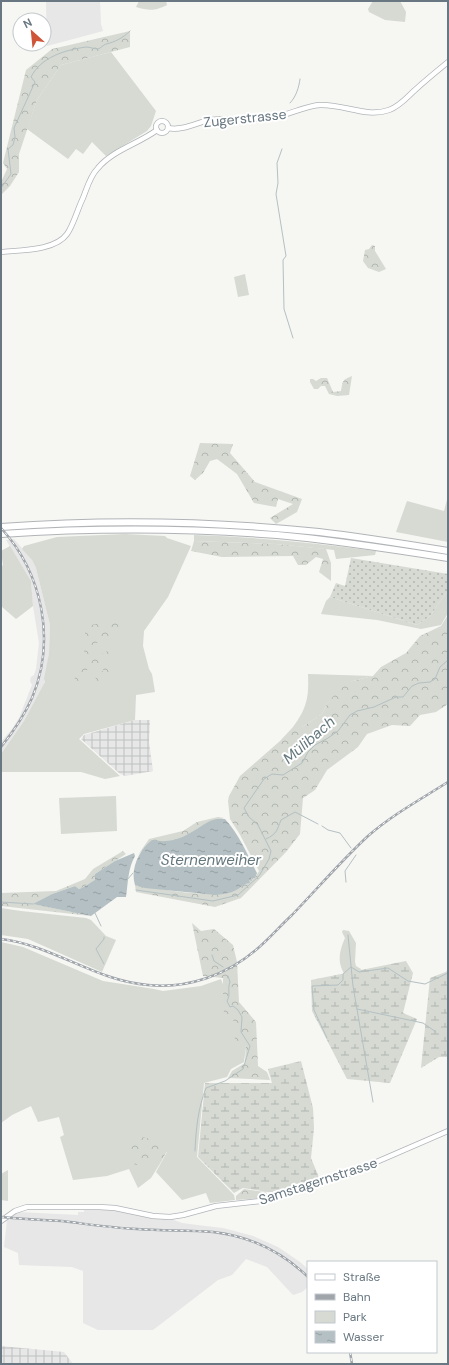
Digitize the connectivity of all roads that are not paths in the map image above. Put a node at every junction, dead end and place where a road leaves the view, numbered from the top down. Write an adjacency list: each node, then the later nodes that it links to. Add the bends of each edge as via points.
1 (448, 62): 2 (main road, Zugerstrasse, via 403,102 390,110 366,113 318,105 272,118 213,120)
2 (168, 128): 3 (main road, via 162,133); 3 (main road, via 166,122 160,120 156,124)
3 (157, 130): 4 (main road, via 111,157 96,169 70,230 63,239 46,247)
4 (1, 252)
5 (1, 527): 7 (highway, via 108,522 224,524 319,532)
6 (1, 534): 8 (highway, via 110,529 213,531 352,543)
7 (448, 551)
8 (448, 558)
9 (448, 1131): 10 (main road, Samstagernstrasse, via 351,1173 250,1203 216,1206 170,1217 115,1208 27,1207 15,1211)
10 (1, 1221)

